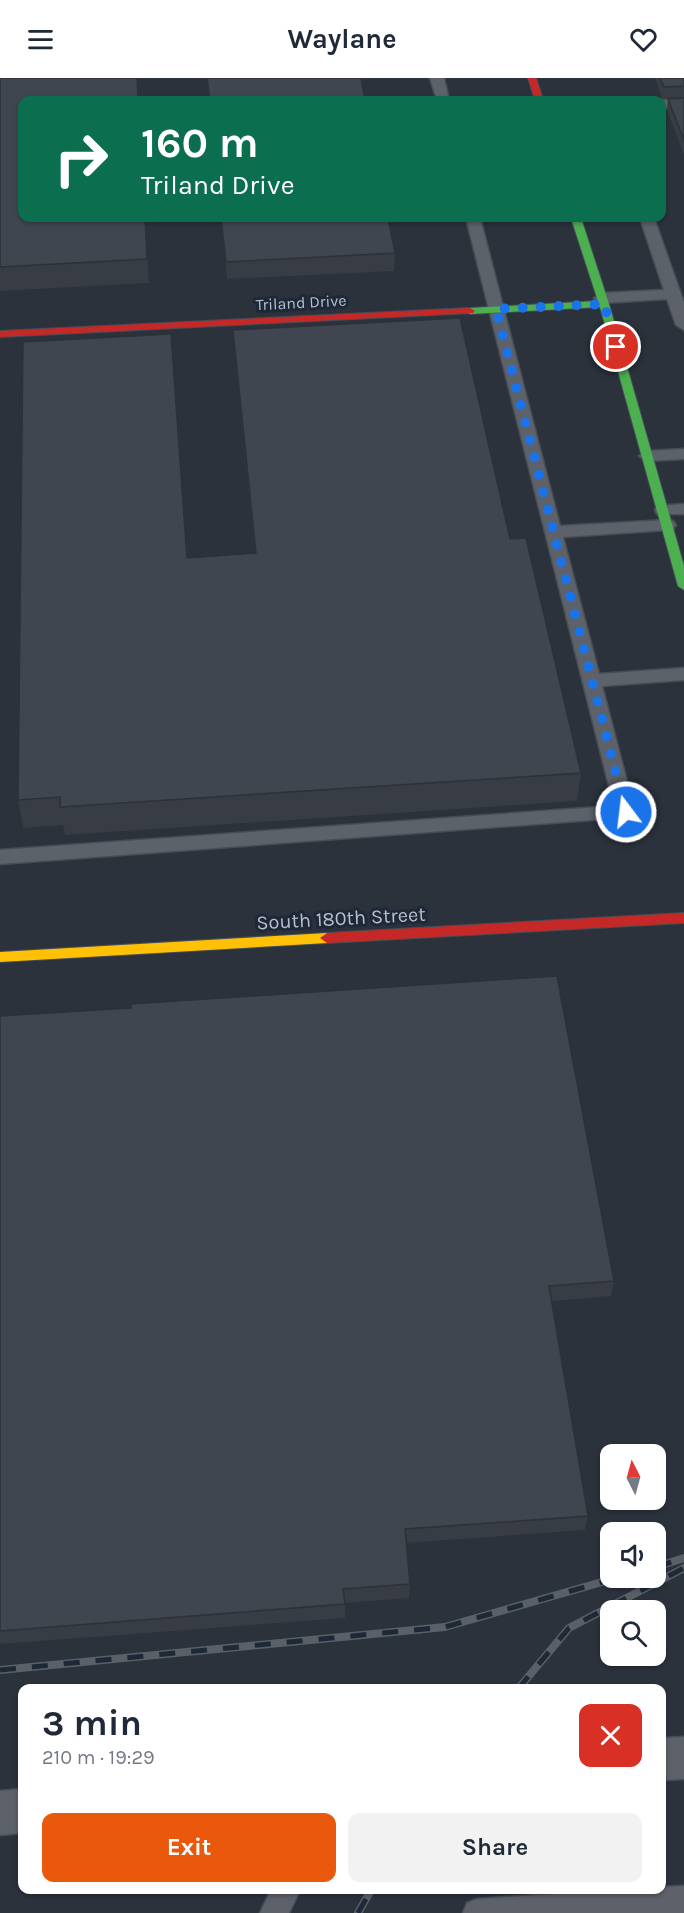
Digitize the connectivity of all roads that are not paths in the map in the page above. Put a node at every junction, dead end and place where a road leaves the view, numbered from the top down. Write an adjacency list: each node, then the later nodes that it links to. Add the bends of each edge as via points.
1 (437, 78): 3 (lane)
2 (532, 78): 4 (street)
3 (442, 96)
4 (538, 96)
5 (684, 103): 6 (lane)
6 (666, 104)
7 (474, 222): 12 (lane)
8 (577, 222): 11 (street)
9 (648, 222): 10 (lane)
10 (674, 294): 11 (lane); 13 (lane)
11 (603, 301): 12 (street, Triland Drive); 16 (street)
12 (496, 309): 14 (street, Triland Drive); 19 (lane)
13 (684, 325)
14 (0, 334)
15 (684, 454): 16 (lane)
16 (647, 456): 18 (street)
17 (684, 509): 18 (lane)
18 (665, 518): 19 (lane); 20 (street)
19 (554, 532): 22 (lane)
20 (684, 585)
21 (684, 674): 22 (lane)
22 (592, 681): 23 (lane, via 626,812)
23 (0, 857)
24 (684, 918): 25 (street, South 180th Street)
25 (0, 957)
26 (684, 1758): 27 (street)
27 (666, 1759)
28 (18, 1811): 29 (street)
29 (0, 1813)
30 (284, 1894): 32 (lane)
31 (684, 1900): 33 (lane)
32 (274, 1913)
33 (477, 1913)

